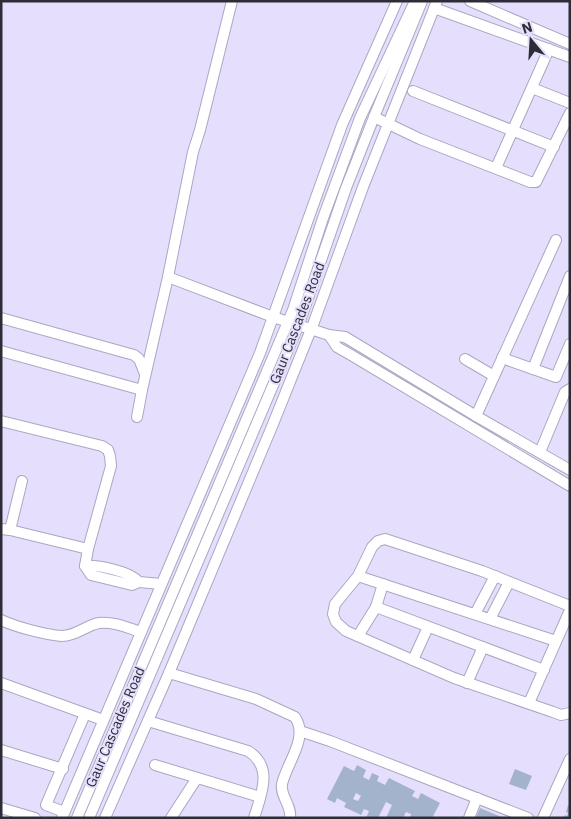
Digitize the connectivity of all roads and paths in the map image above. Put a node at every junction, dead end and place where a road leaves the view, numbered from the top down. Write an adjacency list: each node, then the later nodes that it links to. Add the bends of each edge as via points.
1 (232, 1): 21 (street, via 193,152)
2 (396, 1): 22 (street, via 342,125)
3 (414, 1): 24 (street, Gaur Cascades Road, via 360,118)
4 (422, 1): 14 (street, Gaur Cascades Road)
5 (470, 1): 7 (street)
6 (436, 5): 8 (street); 15 (street)
7 (570, 44)
8 (549, 49): 9 (street); 10 (street)
9 (570, 57)
10 (532, 88): 12 (street); 16 (street)
11 (413, 91): 16 (street)
12 (570, 103)
13 (570, 113): 17 (street)
14 (374, 117): 15 (street); 25 (street, Gaur Cascades Road)
15 (388, 124): 18 (street); 26 (street)
16 (513, 132): 17 (street); 18 (street)
17 (554, 147): 18 (street, via 536,182)
18 (496, 168)
19 (556, 240): 30 (street)
20 (570, 276): 32 (street)
21 (168, 277): 22 (street); 33 (street)
22 (273, 317): 24 (street); 53 (street)
23 (1, 318): 33 (street, via 134,355)
24 (288, 321): 25 (street); 63 (street, Gaur Cascades Road)
25 (299, 324): 26 (street); 47 (street, Gaur Cascades Road)
26 (312, 328): 27 (street); 49 (street)
27 (329, 335): 37 (street, via 345,338); 43 (street, via 337,347)
28 (570, 344): 32 (street, via 556,377)
29 (1, 351): 36 (street)
30 (502, 358): 32 (street); 34 (street)
31 (464, 359): 34 (street)
32 (534, 369)
33 (145, 374): 36 (street)
34 (494, 376): 37 (street)
35 (570, 389): 40 (street, via 565,392)
36 (142, 390): 38 (street)
37 (476, 416): 40 (street)
38 (137, 417)
39 (1, 421): 48 (street, via 108,450 109,476)
40 (540, 452): 41 (street)
41 (556, 462): 42 (street); 43 (street)
42 (570, 470)
43 (549, 474): 45 (street)
44 (22, 481): 46 (street)
45 (570, 486)
46 (6, 530): 48 (street)
47 (206, 546): 49 (street); 66 (street, Gaur Cascades Road)
48 (88, 549): 53 (street, via 85,566 134,576 139,582)
49 (220, 552): 70 (street)
50 (358, 576): 51 (street, via 372,547 385,539); 54 (street); 64 (street, via 335,604 333,614 346,631)
51 (495, 576): 52 (street); 58 (street)
52 (509, 582): 55 (street); 59 (street)
53 (161, 584): 62 (street)
54 (383, 584): 56 (street); 58 (street)
55 (570, 606)
56 (376, 607): 61 (street); 64 (street)
57 (570, 610): 65 (street)
58 (475, 614): 59 (street)
59 (490, 619): 65 (street)
60 (1, 620): 62 (street, via 62,636 99,623)
61 (428, 627): 67 (street); 68 (street)
62 (141, 632): 76 (street)
63 (153, 636): 66 (street); 85 (street, Gaur Cascades Road)
64 (358, 636): 68 (street)
65 (556, 640): 69 (street)
66 (165, 641): 82 (street, Gaur Cascades Road)
67 (483, 647): 69 (street); 71 (street)
68 (413, 660): 71 (street)
69 (544, 670): 73 (street)
70 (169, 673): 77 (street); 78 (street, via 242,694 285,711 295,716)
71 (467, 682): 73 (street)
72 (1, 683): 75 (street)
73 (529, 703): 74 (street, via 561,715)
74 (570, 713)
75 (86, 714): 76 (street); 83 (street)
76 (103, 720): 84 (street)
77 (148, 721): 86 (street); 89 (street, via 256,756 261,763 264,781)
78 (300, 731): 90 (street); 100 (street, via 282,789 290,807)
79 (1, 750): 83 (street)
80 (570, 759): 87 (street)
81 (155, 765): 88 (street)
82 (111, 768): 86 (street); 96 (street, Gaur Cascades Road)
83 (63, 769): 92 (street, via 46,805)
84 (81, 770): 85 (street); 92 (street)
85 (94, 774): 95 (street, Gaur Cascades Road)
86 (124, 774): 97 (street)
87 (566, 774): 102 (street)
88 (197, 778): 89 (street); 98 (street)
89 (260, 796): 99 (street)
90 (477, 798): 93 (street); 101 (street)
91 (1, 808): 94 (street)
92 (63, 815)
93 (526, 817)
94 (35, 818)
95 (76, 818)
96 (89, 818)
97 (105, 818)
98 (172, 818)
99 (254, 818)
100 (290, 818)
101 (469, 818)
102 (543, 818)

